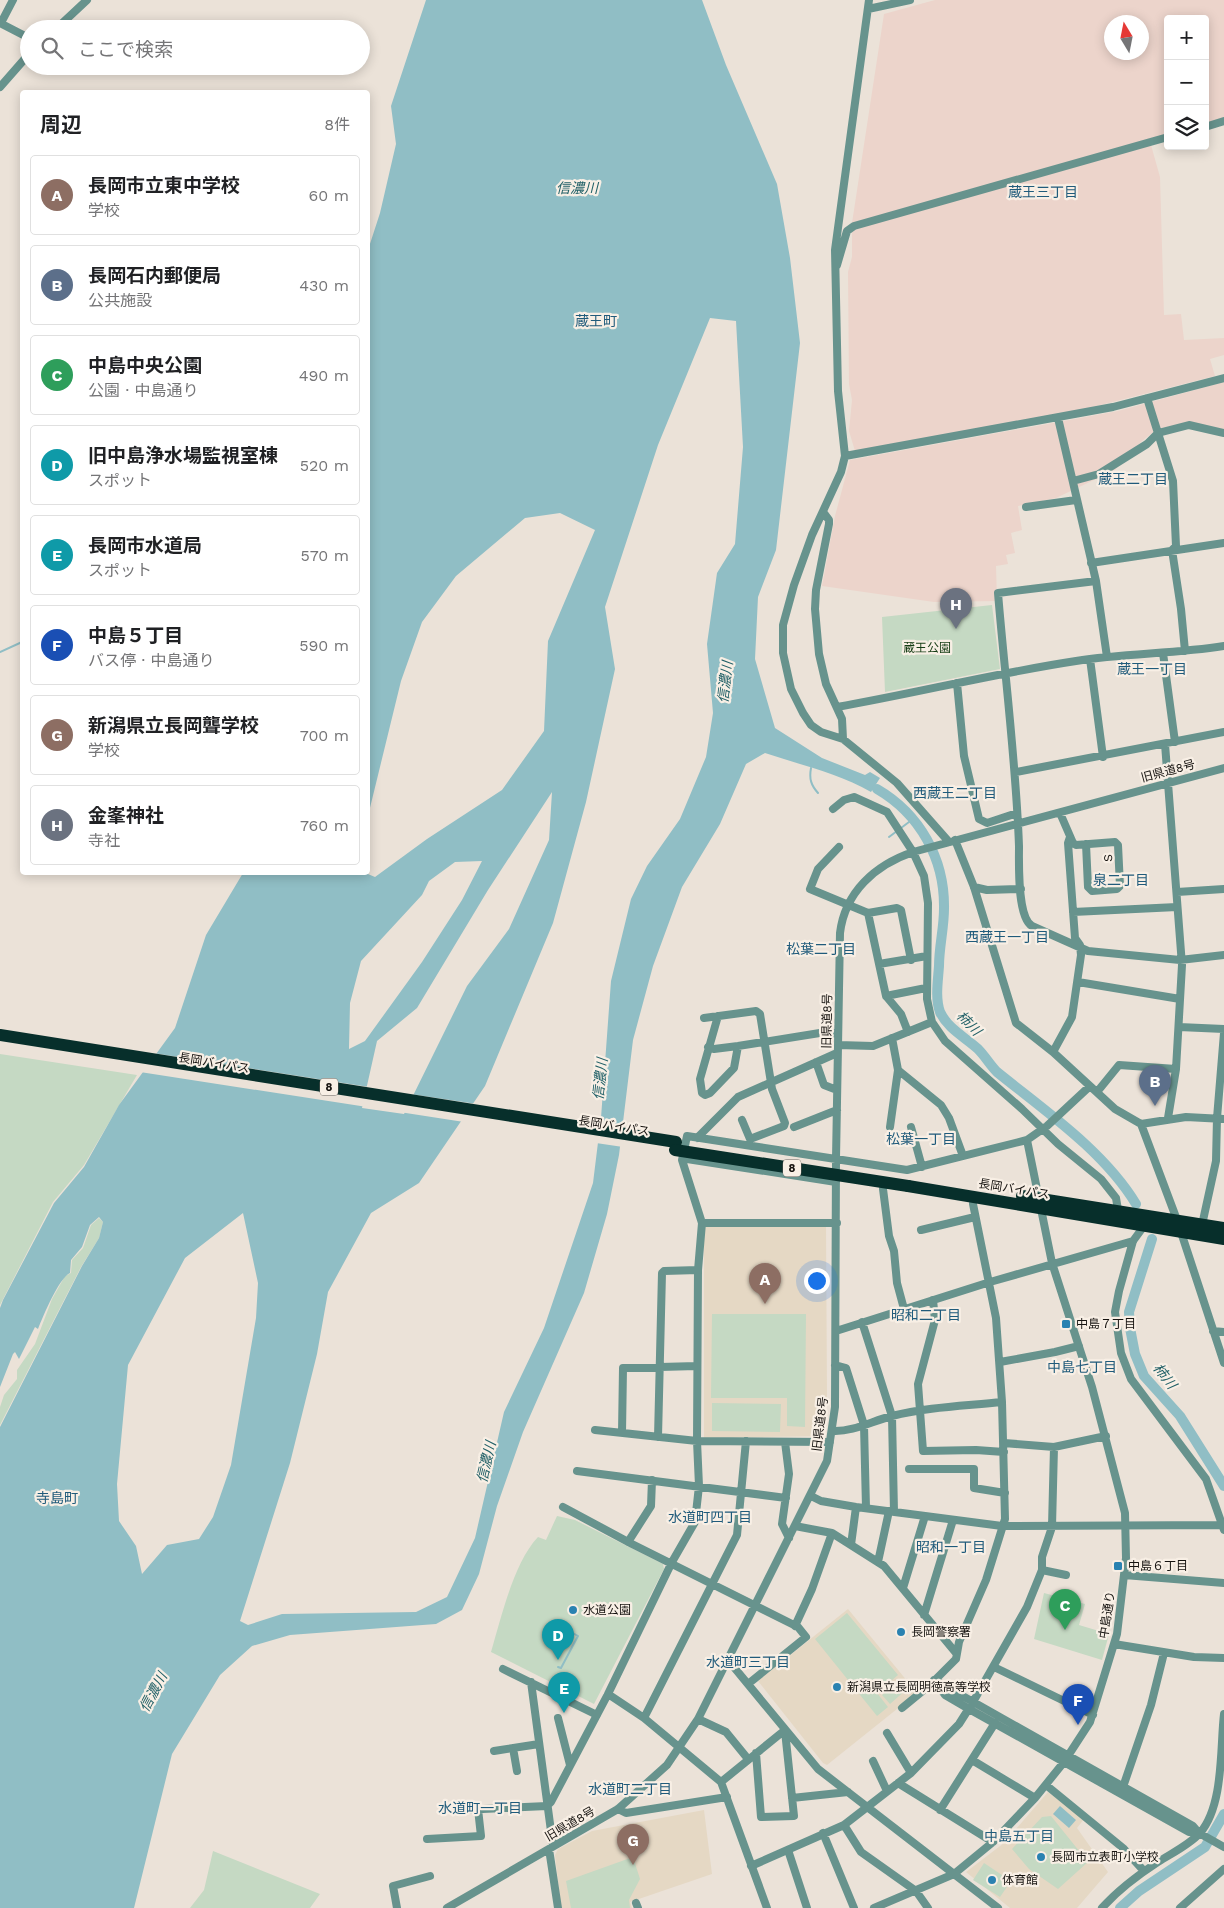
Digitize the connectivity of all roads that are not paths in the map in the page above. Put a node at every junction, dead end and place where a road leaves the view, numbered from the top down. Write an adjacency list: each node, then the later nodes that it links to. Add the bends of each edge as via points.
1 (13, 0): 7 (street)
2 (87, 0): 6 (street)
3 (869, 0): 5 (street)
4 (910, 0): 5 (street)
5 (868, 9): 14 (street, via 839,213)
6 (66, 20)
7 (0, 23): 8 (street)
8 (20, 33)
9 (20, 64): 10 (street)
10 (0, 87)
11 (1224, 121): 12 (street)
12 (1209, 126)
13 (1164, 138): 14 (street, via 854,226 847,231)
14 (836, 269): 20 (street, via 838,391)
15 (1224, 378): 16 (street)
16 (1147, 398): 17 (street); 18 (street)
17 (1058, 418): 20 (street); 21 (street)
18 (1158, 433): 19 (street, via 1190,426); 21 (street, via 1147,444 1098,474); 26 (street, via 1173,481 1176,546)
19 (1224, 433)
20 (845, 456): 24 (street)
21 (1074, 481): 22 (street)
22 (1076, 500): 23 (street); 27 (street)
23 (1026, 507)
24 (823, 512): 36 (street, via 829,524 815,599 817,635 826,684); 38 (street, via 808,543 786,612 783,653 791,689 803,713 815,728)
25 (1224, 543): 26 (street)
26 (1172, 550): 27 (street); 30 (street)
27 (1092, 563): 28 (street)
28 (1096, 581): 32 (street); 34 (street, via 998,593)
29 (1224, 646): 30 (street)
30 (1185, 652): 31 (street)
31 (1163, 653): 32 (street); 39 (street)
32 (1106, 657): 33 (street)
33 (1090, 659): 34 (street); 41 (street)
34 (1004, 672): 35 (street); 43 (street)
35 (957, 683): 36 (street); 46 (street, via 964,756 979,819 986,823)
36 (837, 706): 38 (street, via 842,719)
37 (1224, 732): 39 (street)
38 (843, 739): 50 (street, via 901,787)
39 (1175, 742): 40 (street)
40 (1165, 744): 41 (street); 44 (street)
41 (1103, 756): 43 (street)
42 (1224, 768): 44 (street, 旧県道8号)
43 (1016, 772): 46 (street)
44 (1168, 784): 47 (street, 旧県道8号); 57 (street)
45 (833, 809): 53 (street, via 854,797 887,812)
46 (1017, 813): 48 (street)
47 (1060, 813): 48 (street, 旧県道8号); 49 (street)
48 (1018, 824): 50 (street, 旧県道8号); 55 (street)
49 (1070, 837): 51 (street, S, via 1076,845); 60 (street)
50 (949, 842): 53 (street, 旧県道8号); 54 (street)
51 (1086, 844): 51 (street, S, via 1115,842 1118,845 1120,886 1117,889 1092,891 1088,887)
52 (839, 847): 58 (street, via 818,869 810,889)
53 (915, 851): 58 (street, 旧県道8号, via 879,868); 64 (street, via 927,892)
54 (974, 887): 55 (street); 87 (street, via 1012,1016 1022,1029)
55 (1021, 889): 62 (street, via 1026,922)
56 (1224, 889): 57 (street)
57 (1177, 892): 59 (street)
58 (848, 903): 61 (street); 78 (street, 旧県道8号, via 840,933)
59 (1177, 907): 60 (street); 66 (street)
60 (1073, 912): 62 (street, via 1075,938)
61 (868, 913): 65 (street, via 901,910); 67 (street)
62 (1080, 946): 66 (street, via 1088,951); 68 (street)
63 (1224, 955): 66 (street)
64 (927, 956): 65 (street); 69 (street)
65 (911, 960): 67 (street)
66 (1180, 960): 71 (street)
67 (879, 964): 70 (street)
68 (1078, 982): 71 (street); 87 (street, via 1072,1018)
69 (926, 988): 70 (street); 74 (street)
70 (886, 996): 77 (street, via 901,1014)
71 (1180, 999): 75 (street)
72 (718, 1016): 73 (street); 82 (street, via 756,1011 760,1014); 85 (street)
73 (704, 1018)
74 (932, 1022): 77 (street); 103 (street, via 945,1041)
75 (1179, 1027): 76 (street); 89 (street)
76 (1224, 1029)
77 (908, 1032): 81 (street)
78 (838, 1034): 82 (street, via 826,1032); 86 (street, 旧県道8号)
79 (1224, 1034): 97 (street)
80 (0, 1035): 106 (highway, 長岡バイパス / 8)
81 (892, 1038): 86 (street, via 873,1046); 90 (street)
82 (765, 1041): 84 (street); 91 (street)
83 (0, 1044): 106 (highway, 長岡バイパス / 8)
84 (738, 1046): 85 (street); 85 (street, via 734,1068 705,1095 700,1079)
85 (708, 1047)
86 (837, 1049): 88 (street); 93 (street, 旧県道8号)
87 (1053, 1052): 92 (street)
88 (816, 1062): 91 (street); 93 (street, via 824,1085)
89 (1176, 1069): 94 (street, via 1119,1065); 96 (street)
90 (898, 1070): 101 (street); 107 (street, via 941,1105)
91 (771, 1081): 98 (street, via 784,1126 750,1139); 104 (street, via 733,1100)
92 (1090, 1086): 94 (street); 103 (street)
93 (837, 1090): 95 (street, 旧県道8号)
94 (1098, 1092): 99 (street, via 1115,1109)
95 (837, 1110): 100 (street); 108 (street, 旧県道8号)
96 (1168, 1118): 97 (street); 99 (street)
97 (1220, 1118): 110 (street)
98 (742, 1120)
99 (1141, 1124): 122 (street)
100 (794, 1127)
101 (890, 1127)
102 (911, 1127): 111 (street)
103 (1045, 1127): 105 (street); 116 (street, via 1058,1144 1101,1179 1116,1198)
104 (697, 1138): 108 (street); 109 (street, via 687,1136)
105 (1027, 1140): 107 (street); 114 (street, 中島通り)
106 (657, 1143): 114 (highway, 長岡バイパス / 8, bridge)
107 (963, 1156): 111 (street)
108 (836, 1159): 111 (street, via 907,1170); 112 (street, 旧県道8号)
109 (682, 1160): 112 (street); 118 (street)
110 (1220, 1162): 120 (street)
111 (922, 1167)
112 (836, 1182): 119 (street, 旧県道8号)
113 (883, 1189): 131 (street, via 887,1227)
114 (1040, 1202): 116 (highway, 長岡バイパス / 8); 121 (highway, 長岡バイパス / 8); 127 (street, 中島通り)
115 (973, 1204): 117 (street)
116 (1118, 1210): 122 (highway, 長岡バイパス / 8)
117 (975, 1217): 124 (street); 129 (street)
118 (702, 1223): 119 (street); 128 (street)
119 (836, 1223): 133 (street, 旧県道8号)
120 (1202, 1224): 122 (highway, 長岡バイパス / 8); 123 (highway, 長岡バイパス / 8)
121 (1144, 1226): 122 (highway, 長岡バイパス / 8); 126 (street)
122 (1179, 1226): 125 (highway, 長岡バイパス / 8); 134 (street)
123 (1224, 1228)
124 (921, 1230)
125 (1224, 1238)
126 (1133, 1241): 127 (street); 176 (street, via 1115,1312 1124,1365 1206,1479)
127 (1052, 1264): 129 (street); 136 (street, 中島通り)
128 (698, 1270): 140 (street, via 664,1270 662,1273); 141 (street)
129 (990, 1282): 130 (street); 137 (street)
130 (933, 1300): 131 (street); 143 (street, via 936,1314 918,1384)
131 (904, 1309): 132 (street)
132 (862, 1322): 133 (street); 144 (street)
133 (836, 1331): 139 (street, 旧県道8号)
134 (1213, 1331): 135 (street); 138 (street)
135 (1224, 1332)
136 (1079, 1346): 137 (street); 149 (street, 中島通り)
137 (1000, 1362): 142 (street)
138 (1224, 1363)
139 (836, 1365): 145 (street, via 846,1368); 147 (street, 旧県道8号)
140 (660, 1366): 141 (street); 148 (street, via 623,1368); 150 (street)
141 (697, 1366): 151 (street)
142 (1002, 1402): 143 (street); 155 (street)
143 (919, 1411): 144 (street); 157 (street, via 923,1451)
144 (892, 1416): 145 (street); 169 (street)
145 (864, 1425): 147 (street, via 843,1432); 168 (street)
146 (594, 1430): 148 (street)
147 (833, 1431): 154 (street, 旧県道8号)
148 (622, 1433): 150 (street)
149 (1106, 1436): 156 (street); 172 (street, 中島通り)
150 (658, 1437): 151 (street)
151 (696, 1440): 152 (street); 161 (street)
152 (746, 1441): 153 (street); 162 (street)
153 (785, 1442): 154 (street); 165 (street, via 789,1474)
154 (830, 1442): 164 (street, 旧県道8号, via 827,1461)
155 (1004, 1443): 156 (street); 157 (street)
156 (1054, 1447): 175 (street)
157 (1004, 1452): 163 (street)
158 (910, 1468): 163 (street, via 974,1469 974,1488)
159 (577, 1471): 160 (street)
160 (652, 1480): 161 (street); 179 (street, via 650,1506)
161 (699, 1486): 162 (street); 181 (street, via 695,1522)
162 (742, 1493): 165 (street); 186 (street, via 737,1535)
163 (1005, 1493): 174 (street)
164 (810, 1496): 166 (street, via 821,1501); 173 (street, 旧県道8号)
165 (786, 1498): 178 (street, via 782,1524)
166 (856, 1506): 168 (street); 180 (street)
167 (563, 1507): 179 (street)
168 (866, 1508): 169 (street)
169 (891, 1512): 170 (street); 182 (street)
170 (925, 1516): 171 (street); 188 (street)
171 (953, 1520): 174 (street); 190 (street)
172 (1126, 1525): 175 (street); 176 (street); 185 (street, 中島通り)
173 (795, 1526): 177 (street); 178 (street, 旧県道8号)
174 (1002, 1526): 175 (street); 193 (street, via 986,1580)
175 (1052, 1526): 183 (street, via 1042,1557)
176 (1224, 1526)
177 (832, 1533): 180 (street); 191 (street)
178 (789, 1538): 189 (street, 旧県道8号)
179 (628, 1542): 181 (street)
180 (851, 1545): 182 (street)
181 (672, 1562): 186 (street); 202 (street)
182 (878, 1562): 188 (street)
183 (1042, 1570): 184 (street); 197 (street, via 1027,1607)
184 (1066, 1575)
185 (1124, 1575): 187 (street); 192 (street, 中島通り)
186 (712, 1584): 189 (street); 209 (street)
187 (1224, 1584)
188 (903, 1588): 190 (street)
189 (755, 1605): 191 (street); 196 (street, 旧県道8号)
190 (924, 1615): 193 (street)
191 (795, 1626): 201 (street, via 806,1638)
192 (1114, 1644): 194 (street); 207 (street, 中島通り)
193 (956, 1653): 199 (street, via 956,1659)
194 (1164, 1653): 195 (street); 229 (street, via 1151,1705)
195 (1224, 1658)
196 (728, 1660): 201 (street); 210 (street, 旧県道8号)
197 (994, 1667): 203 (street); 207 (street)
198 (503, 1669): 200 (street)
199 (934, 1680): 203 (street); 204 (street)
200 (531, 1682): 206 (street); 214 (street)
201 (748, 1684): 212 (street)
202 (608, 1694): 206 (street); 209 (street)
203 (971, 1706): 211 (street); 221 (street); 225 (street, via 943,1742)
204 (902, 1708)
205 (1224, 1714): 243 (street, via 1218,1782)
206 (596, 1715): 223 (street)
207 (1093, 1715): 221 (street, 中島通り)
208 (558, 1718): 223 (street)
209 (644, 1718): 216 (street)
210 (698, 1719): 216 (street, 旧県道8号); 219 (street, via 726,1732)
211 (995, 1723): 220 (street); 221 (street)
212 (785, 1730): 218 (street); 231 (street, via 818,1768); 233 (street)
213 (887, 1733): 225 (street)
214 (539, 1744): 215 (street); 235 (street)
215 (513, 1748): 217 (street); 224 (street)
216 (680, 1748): 226 (street); 238 (street, 旧県道8号, via 656,1777)
217 (494, 1750)
218 (756, 1753): 219 (street); 233 (street, via 761,1817 794,1816)
219 (748, 1759): 226 (street)
220 (972, 1760): 234 (street); 240 (street)
221 (1066, 1760): 228 (street, 中島通り); 229 (street); 243 (street, via 1181,1828)
222 (873, 1761): 230 (street)
223 (570, 1765): 235 (street)
224 (517, 1771)
225 (911, 1773): 227 (street)
226 (721, 1782): 232 (street)
227 (898, 1783): 230 (street); 240 (street)
228 (1046, 1785): 234 (street, 中島通り); 251 (street, via 1123,1848)
229 (1123, 1788): 243 (street, via 1193,1826)
230 (887, 1791): 236 (street)
231 (848, 1792): 233 (street); 236 (street)
232 (727, 1797): 238 (street, via 626,1813); 249 (street)
233 (792, 1798)
234 (1035, 1798): 245 (street, 中島通り)
235 (548, 1806): 237 (street); 247 (street)
236 (868, 1807): 241 (street); 252 (street)
237 (478, 1809): 239 (street); 244 (street, via 481,1836)
238 (618, 1809): 247 (street, 旧県道8号)
239 (461, 1810)
240 (940, 1810): 245 (street)
241 (844, 1825): 242 (street); 254 (street, via 861,1852)
242 (823, 1834): 248 (street); 260 (street)
243 (1201, 1834): 246 (street); 251 (street)
244 (427, 1839)
245 (993, 1842): 252 (street, 中島通り)
246 (1224, 1847)
247 (551, 1848): 256 (street, 旧県道8号); 257 (street)
248 (788, 1850): 249 (street); 259 (street)
249 (751, 1866): 258 (street)
250 (1224, 1869): 265 (street)
251 (1144, 1871): 264 (street)
252 (954, 1874): 254 (street, 中島通り); 263 (street)
253 (430, 1876): 255 (street, via 393,1886)
254 (916, 1891): 261 (street, 中島通り); 262 (street)
255 (397, 1908)
256 (447, 1908)
257 (558, 1908)
258 (767, 1908)
259 (807, 1908)
260 (854, 1908)
261 (874, 1908)
262 (928, 1908)
263 (998, 1908)
264 (1102, 1908)
265 (1180, 1908)

